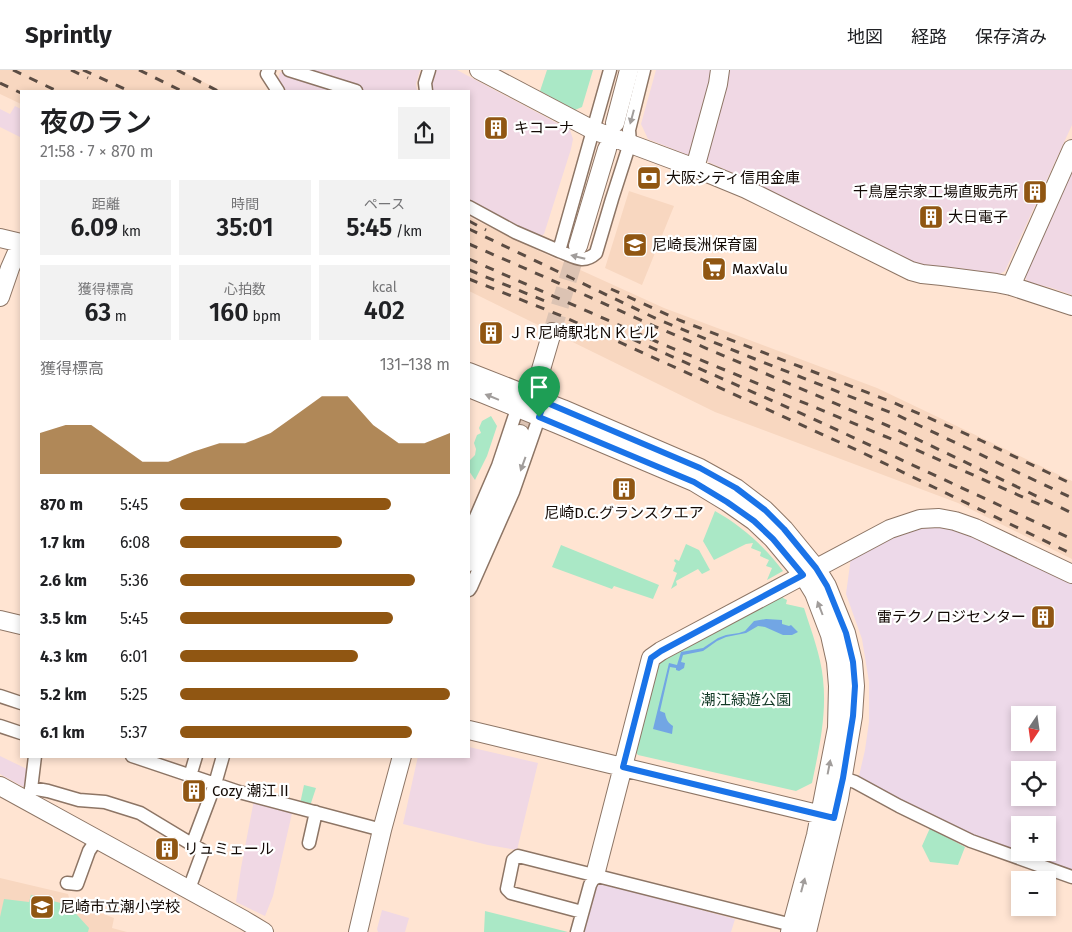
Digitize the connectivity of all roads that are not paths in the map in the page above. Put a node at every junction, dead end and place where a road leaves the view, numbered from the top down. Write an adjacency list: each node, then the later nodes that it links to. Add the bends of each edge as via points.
1 (269, 70): 9 (street, via 267,74)
2 (289, 70): 10 (street)
3 (429, 70): 11 (street)
4 (479, 70): 13 (street)
5 (610, 70): 13 (street)
6 (629, 70): 12 (street)
7 (644, 70): 14 (street, one-way to 14, via 629,130)
8 (720, 70): 17 (street)
9 (277, 90)
10 (348, 90)
11 (426, 90)
12 (614, 123)
13 (593, 130): 14 (street); 23 (street)
14 (630, 143): 17 (street); 23 (street, one-way to 23, via 596,253 582,260)
15 (607, 149): 22 (street)
16 (1072, 149): 24 (street)
17 (695, 168): 24 (street, via 911,271)
18 (470, 208): 23 (street)
19 (0, 238): 20 (street)
20 (20, 243)
21 (20, 245): 25 (street)
22 (578, 246)
23 (558, 251)
24 (1011, 286): 26 (street)
25 (0, 297)
26 (1072, 306)
27 (552, 332): 30 (street)
28 (470, 372): 30 (street)
29 (470, 388): 30 (street, one-way to 29)
30 (526, 395): 31 (street); 33 (street)
31 (542, 409): 35 (street, via 700,468 736,488 784,529); 37 (street, one-way to 37, via 513,492)
32 (520, 434): 34 (street)
33 (470, 531)
34 (470, 560)
35 (810, 572): 36 (street, via 890,529 920,519 939,518 975,528); 50 (street, via 651,658); 52 (street, via 827,586 846,633 853,662 853,716); 57 (street, one-way to 35, via 837,728 838,686 830,635 814,593)
36 (1072, 574)
37 (470, 588)
38 (0, 620): 39 (street)
39 (20, 625)
40 (0, 696): 41 (street)
41 (20, 703)
42 (0, 726): 44 (street)
43 (470, 730): 50 (street)
44 (20, 733)
45 (34, 758): 55 (street)
46 (138, 758): 51 (street)
47 (195, 758): 51 (street)
48 (222, 758): 53 (street)
49 (401, 758): 58 (street)
50 (623, 767): 57 (street); 62 (street)
51 (190, 776): 53 (street)
52 (843, 778): 57 (street); 63 (street, via 971,840)
53 (216, 784): 56 (street); 61 (street)
54 (0, 786): 55 (street)
55 (28, 794): 59 (street); 61 (street, via 48,791 80,800 105,802 140,813)
56 (316, 812): 58 (street); 60 (street)
57 (827, 817): 68 (street, via 816,835)
58 (382, 830): 70 (street)
59 (97, 839): 64 (street, via 89,851 78,884); 65 (street)
60 (309, 843)
61 (192, 845): 65 (street, via 203,851)
62 (595, 875): 66 (street); 66 (street, via 518,856 513,860 507,889 510,893); 68 (street)
63 (1072, 876)
64 (67, 882)
65 (188, 889): 67 (street)
66 (582, 912): 71 (street)
67 (242, 926): 69 (street)
68 (796, 930)
69 (264, 932)
70 (358, 932)
71 (577, 932)

